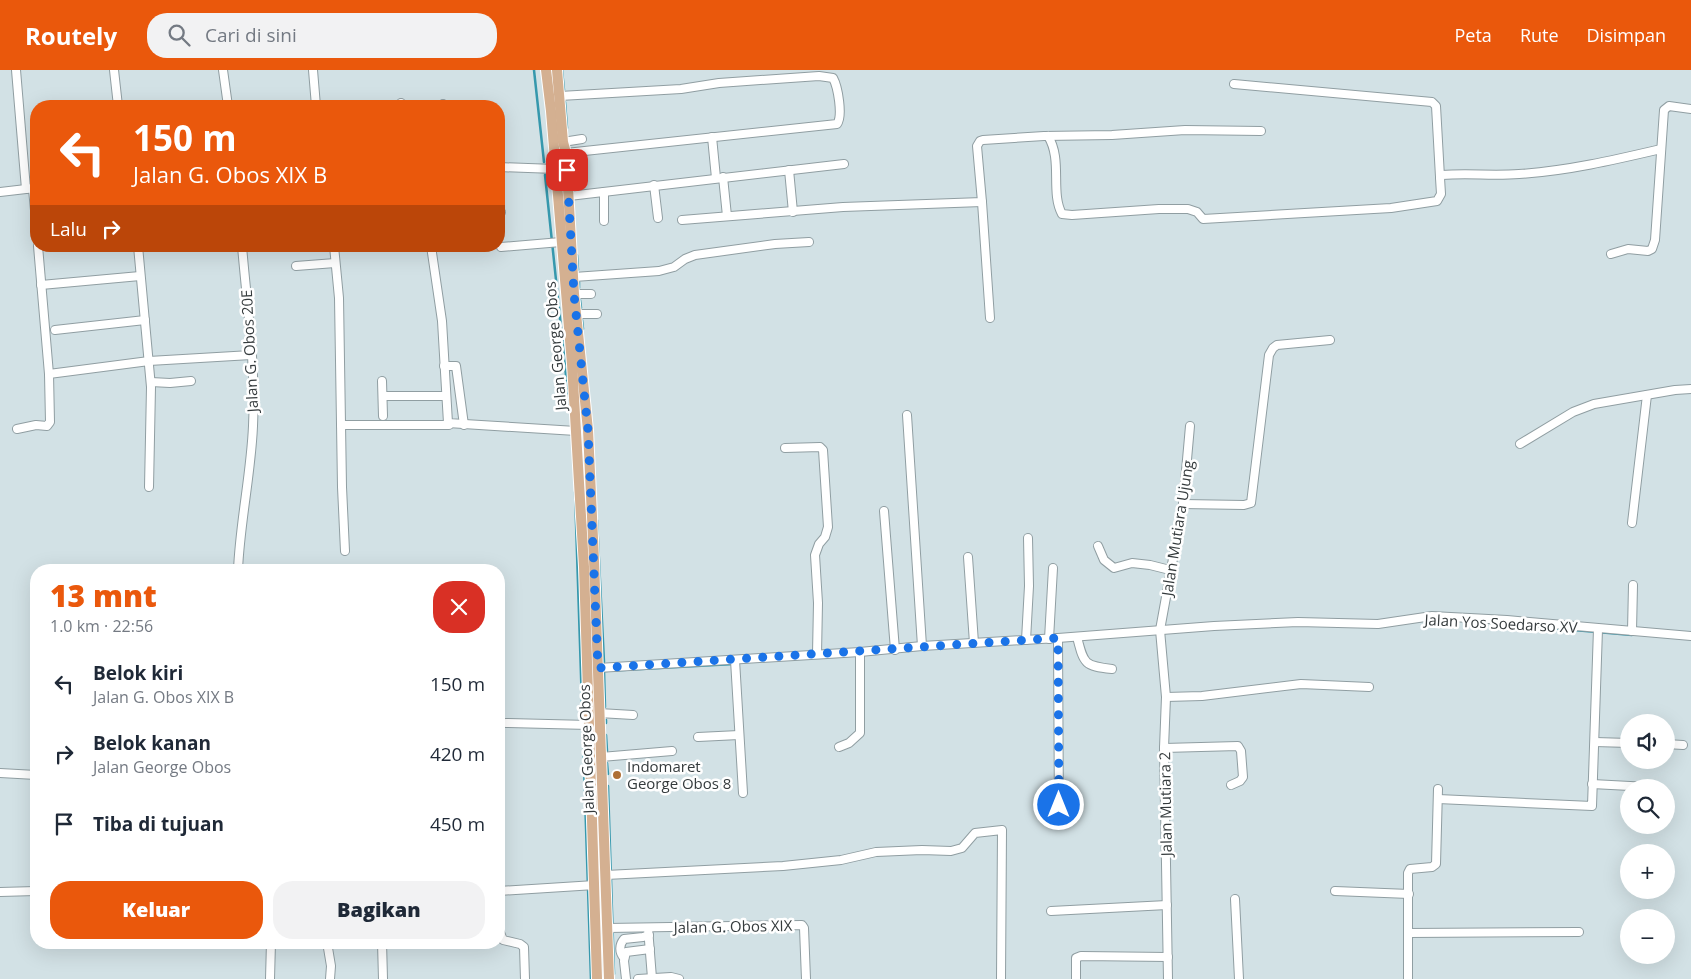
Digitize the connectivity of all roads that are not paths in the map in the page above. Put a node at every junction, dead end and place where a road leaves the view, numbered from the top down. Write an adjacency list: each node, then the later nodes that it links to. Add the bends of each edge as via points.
1 (16, 70): 24 (street)
2 (114, 70): 9 (street)
3 (223, 70): 10 (street)
4 (313, 70): 11 (street)
5 (546, 70): 22 (main road, Jalan George Obos)
6 (557, 70): 8 (main road, Jalan George Obos)
7 (1234, 84): 25 (street, via 1432,102 1436,106)
8 (560, 96): 15 (street, via 681,90 719,83 819,76 833,78 836,83 840,116 837,124); 17 (main road, Jalan George Obos)
9 (117, 100)
10 (227, 100)
11 (316, 100)
12 (1691, 108): 18 (street, via 1665,108)
13 (1261, 131): 14 (street, via 1185,130)
14 (1048, 136): 25 (street, via 1055,148 1060,210 1065,215 1188,209 1203,219 1391,208 1437,201 1441,194); 32 (street, via 980,141 977,146)
15 (712, 137): 19 (street); 26 (street)
16 (582, 138): 17 (street)
17 (563, 142): 19 (main road, Jalan George Obos)
18 (1662, 149): 25 (street, via 1607,162 1550,170); 46 (street, via 1652,249 1648,252 1628,249)
19 (566, 152): 31 (main road, Jalan George Obos)
20 (844, 164): 23 (street)
21 (505, 167): 22 (street)
22 (555, 169): 38 (main road, Jalan George Obos)
23 (789, 170): 26 (street); 33 (street)
24 (30, 174)
25 (1440, 177)
26 (719, 178): 27 (street); 34 (street)
27 (654, 185): 30 (street); 35 (street)
28 (30, 189): 29 (street)
29 (0, 192)
30 (604, 192): 31 (street); 37 (street)
31 (569, 196): 50 (main road, Jalan George Obos)
32 (982, 202): 33 (street); 56 (street)
33 (793, 212): 34 (street)
34 (728, 216): 36 (street)
35 (658, 218)
36 (682, 220)
37 (604, 221)
38 (561, 242): 40 (street); 78 (main road, Jalan George Obos)
39 (809, 242): 50 (street, via 703,254 659,271)
40 (505, 247)
41 (38, 252): 51 (street)
42 (138, 252): 49 (street)
43 (242, 252): 60 (street, Jalan G. Obos 20E)
44 (334, 252): 47 (street)
45 (432, 252): 62 (street, via 442,321)
46 (1611, 254)
47 (335, 263): 48 (street); 73 (street, via 339,298)
48 (296, 266)
49 (140, 276): 51 (street); 57 (street)
50 (574, 277): 52 (main road, Jalan George Obos)
51 (41, 285): 63 (street)
52 (574, 294): 53 (street); 54 (main road, Jalan George Obos)
53 (591, 294)
54 (576, 314): 55 (street); 107 (main road, Jalan George Obos, via 588,430)
55 (597, 314)
56 (990, 318)
57 (145, 320): 58 (street); 61 (street)
58 (55, 330)
59 (1330, 340): 82 (street, via 1277,345 1271,350 1251,503)
60 (251, 355): 61 (street); 89 (street, Jalan G. Obos 20E, via 253,425)
61 (149, 361): 63 (street); 66 (street)
62 (444, 366): 70 (street); 75 (street, via 456,366)
63 (49, 374): 77 (street, via 50,423)
64 (192, 381): 66 (street)
65 (382, 381): 69 (street)
66 (151, 382): 81 (street)
67 (1691, 389): 68 (street)
68 (1648, 395): 79 (street, via 1583,408); 84 (street)
69 (383, 396): 70 (street); 72 (street)
70 (446, 396): 74 (street)
71 (907, 415): 102 (street)
72 (383, 416)
73 (341, 425): 74 (street); 87 (street)
74 (449, 425): 75 (street)
75 (464, 425): 78 (street)
76 (1190, 426): 82 (street, Jalan Mutiara Ujung)
77 (18, 429)
78 (576, 431): 114 (main road, Jalan George Obos)
79 (1520, 444)
80 (784, 448): 105 (street, via 820,447 824,450 828,527 815,555)
81 (149, 487)
82 (1183, 504): 91 (street, Jalan Mutiara Ujung)
83 (884, 511): 103 (street)
84 (1632, 524)
85 (1028, 538): 100 (street)
86 (1098, 546): 91 (street, via 1104,560 1114,568 1132,563)
87 (345, 551)
88 (968, 557): 101 (street)
89 (238, 564)
90 (1053, 568): 99 (street)
91 (1170, 570): 94 (street, Jalan Mutiara Ujung)
92 (1633, 584): 95 (street)
93 (1598, 629): 94 (street, Jalan Yos Soedarso XV, via 1432,616 1378,624 1298,622); 95 (street, Jalan Yos Soedarso XV); 117 (street)
94 (1160, 630): 97 (street, Jalan Yos Soedarso XV); 110 (street, Jalan Mutiara 2)
95 (1632, 631): 96 (street, Jalan Yos Soedarso XV)
96 (1691, 636)
97 (1077, 637): 98 (street, Jalan Yos Soedarso XV); 108 (street, via 1087,664)
98 (1058, 638): 99 (street, Jalan Yos Soedarso XV); 133 (street)
99 (1049, 639): 100 (street, Jalan Yos Soedarso XV)
100 (1026, 640): 101 (street, Jalan Yos Soedarso XV)
101 (974, 643): 102 (street, Jalan Yos Soedarso XV)
102 (922, 646): 103 (street, Jalan Yos Soedarso XV)
103 (894, 650): 104 (street, Jalan Yos Soedarso XV)
104 (860, 652): 105 (street, Jalan Yos Soedarso XV); 121 (street, via 860,733)
105 (817, 654): 106 (street, Jalan Yos Soedarso XV)
106 (735, 660): 107 (street, Jalan Yos Soedarso XV); 115 (street)
107 (598, 668): 111 (main road, Jalan George Obos)
108 (1112, 669)
109 (1369, 687): 110 (street, via 1301,684)
110 (1166, 697): 122 (street, Jalan Mutiara 2)
111 (599, 713): 112 (street); 124 (main road, Jalan George Obos)
112 (633, 715)
113 (506, 723): 114 (street)
114 (589, 725): 135 (main road, Jalan George Obos)
115 (739, 735): 116 (street); 131 (street)
116 (698, 737)
117 (1595, 742): 118 (street); 127 (street)
118 (1620, 743)
119 (1675, 745): 120 (street)
120 (1682, 745)
121 (839, 747)
122 (1164, 748): 128 (street, via 1238,746 1243,777); 142 (street, Jalan Mutiara 2)
123 (672, 752): 124 (street)
124 (601, 757): 134 (main road, Jalan George Obos)
125 (0, 774): 126 (street)
126 (30, 775)
127 (1592, 784): 129 (street); 132 (street, via 1592,806)
128 (1231, 785)
129 (1620, 785)
130 (1438, 789): 132 (street)
131 (742, 793)
132 (1438, 800): 140 (street, via 1436,864 1410,868)
133 (1059, 823)
134 (609, 875): 144 (main road, Jalan George Obos); 166 (street, via 783,866 841,860 876,852 951,851 962,848 975,833 1002,830)
135 (595, 885): 137 (street); 160 (main road, Jalan George Obos)
136 (30, 891): 139 (street)
137 (505, 891)
138 (1335, 891): 140 (street)
139 (0, 892)
140 (1408, 894): 147 (street)
141 (1235, 899): 169 (street)
142 (1166, 905): 143 (street); 153 (street, Jalan Mutiara 2)
143 (1050, 911)
144 (611, 928): 145 (street, Jalan G. Obos XIX); 161 (main road, Jalan George Obos)
145 (649, 931): 152 (street); 154 (street, via 643,937 624,939 620,948); 165 (street, Jalan G. Obos XIX, via 802,925)
146 (1579, 932): 147 (street)
147 (1408, 933): 170 (street)
148 (505, 940): 159 (street, via 524,947)
149 (270, 949): 156 (street)
150 (328, 949): 157 (street)
151 (382, 949): 158 (street)
152 (650, 949): 154 (street, via 627,951); 155 (street)
153 (1168, 957): 167 (street, via 1081,956 1076,958); 168 (street, Jalan Mutiara 2)
154 (624, 958): 162 (street)
155 (652, 978): 163 (street); 164 (street)
156 (270, 979)
157 (330, 979)
158 (382, 979)
159 (525, 979)
160 (597, 979)
161 (609, 979)
162 (626, 979)
163 (638, 979)
164 (679, 979)
165 (806, 979)
166 (1001, 979)
167 (1076, 979)
168 (1168, 979)
169 (1239, 979)
170 (1408, 979)

